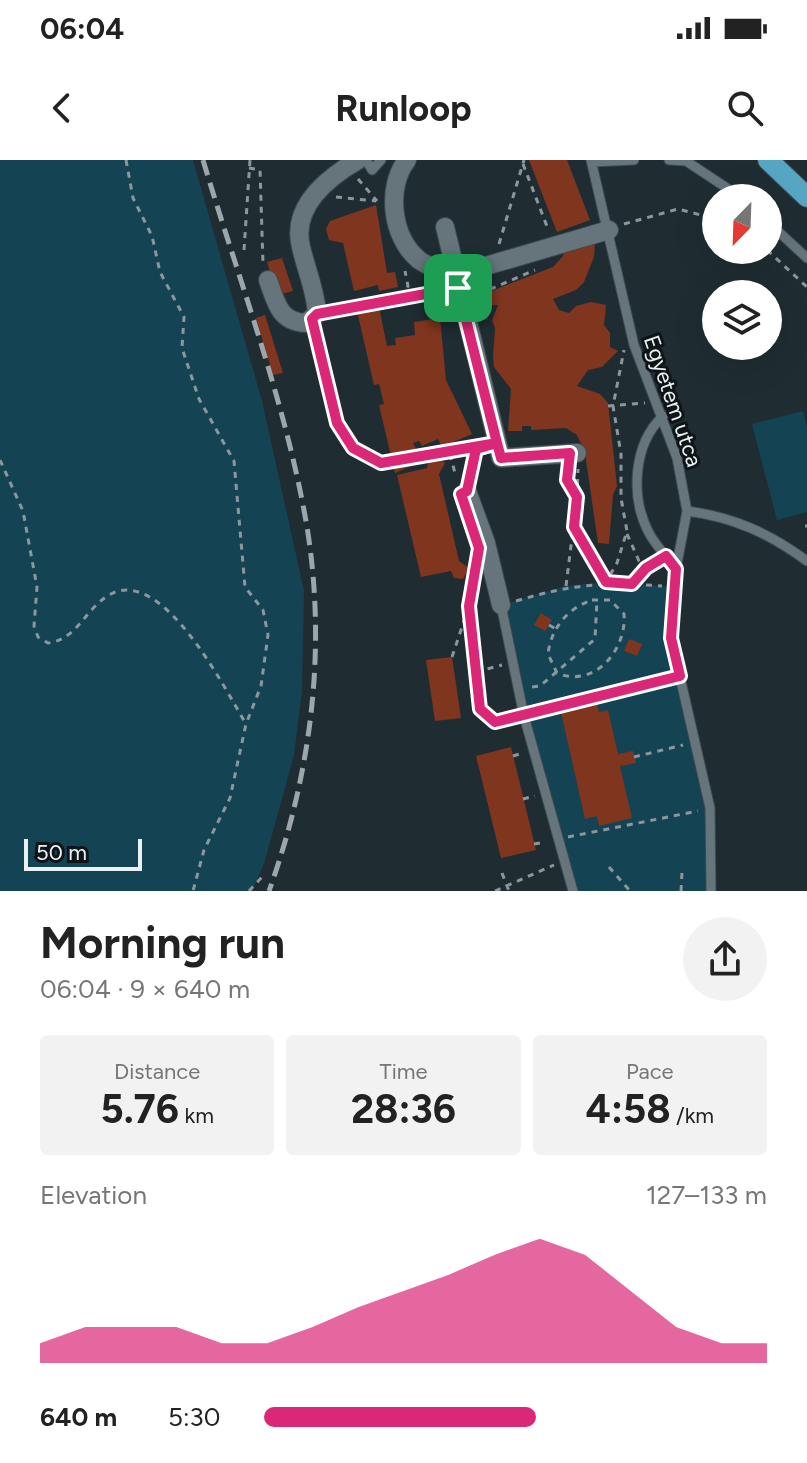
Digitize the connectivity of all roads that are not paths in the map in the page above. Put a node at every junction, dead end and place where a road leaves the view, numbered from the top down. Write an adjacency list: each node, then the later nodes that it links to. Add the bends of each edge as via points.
1 (366, 160): 2 (lane, via 372,170)
2 (381, 160)
3 (407, 160): 16 (street, via 392,198 403,236 416,258)
4 (634, 160): 7 (lane)
5 (669, 160): 9 (lane, via 686,161)
6 (768, 160): 10 (main road)
7 (592, 161): 12 (lane, Egyetem utca)
8 (353, 163): 15 (street, via 327,179 299,226 314,317 296,322 286,318)
9 (721, 184)
10 (807, 197)
11 (445, 227): 16 (street)
12 (609, 230): 16 (street, via 494,263); 17 (lane, Egyetem utca, via 634,345)
13 (782, 235): 14 (lane)
14 (807, 258)
15 (268, 280)
16 (456, 281): 18 (street, via 501,458)
17 (663, 416): 20 (lane, Egyetem utca); 22 (lane, via 646,432 637,475 639,502 649,533)
18 (573, 453)
19 (467, 491): 23 (street)
20 (687, 511): 21 (lane, via 753,527); 22 (lane, Egyetem utca)
21 (807, 561)
22 (676, 569): 24 (lane, Egyetem utca, via 671,638)
23 (501, 605): 25 (lane)
24 (680, 676): 25 (lane); 27 (lane, Egyetem utca, via 710,808)
25 (524, 716): 26 (lane)
26 (573, 891)
27 (711, 891)

